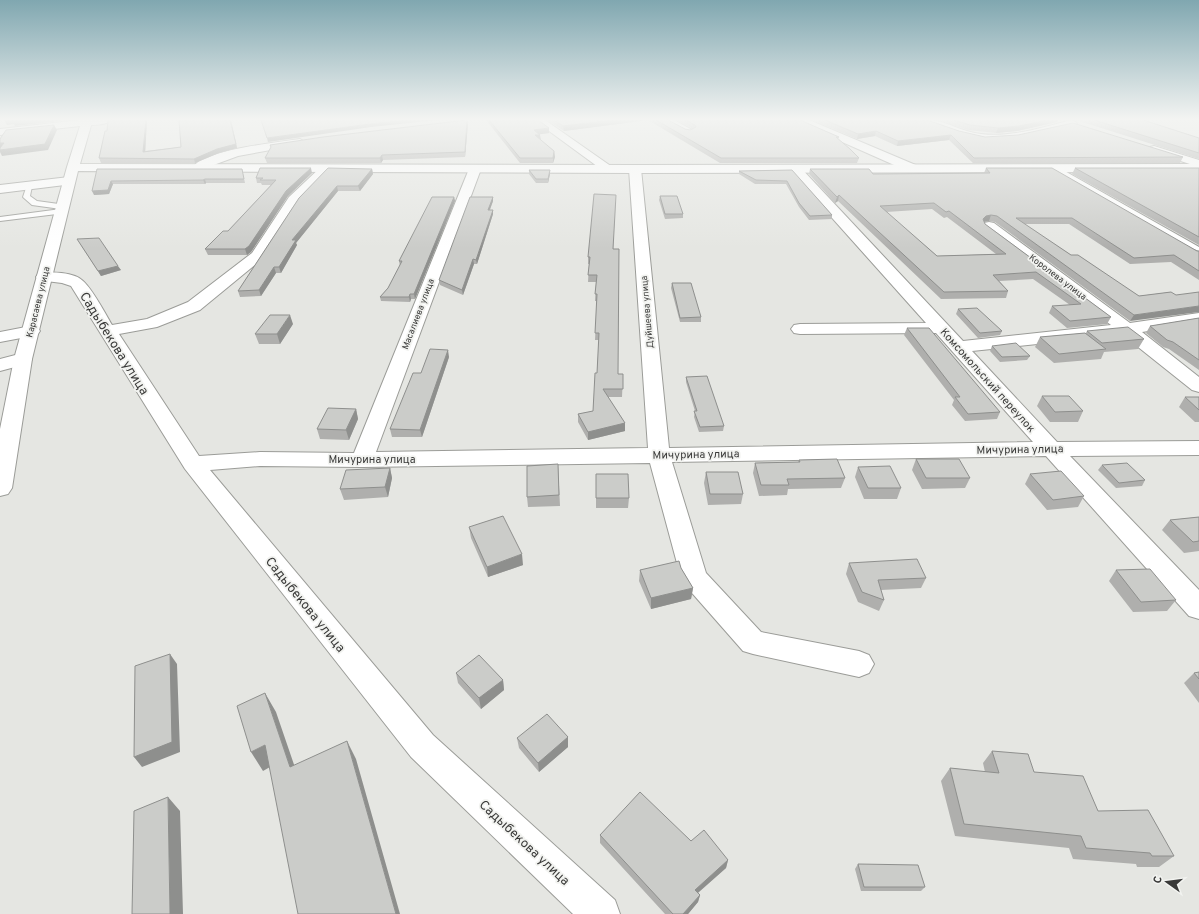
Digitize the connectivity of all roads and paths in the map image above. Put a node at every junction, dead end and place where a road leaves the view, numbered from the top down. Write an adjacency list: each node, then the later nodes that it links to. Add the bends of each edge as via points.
1 (74, 163): 14 (street, Карасаева улица)
2 (206, 163): 5 (street)
3 (600, 163): 9 (street)
4 (899, 163): 12 (street)
5 (200, 166): 6 (street); 14 (street)
6 (326, 168): 7 (street); 27 (street, via 294,200 257,256 194,306 151,323)
7 (475, 168): 9 (street); 36 (street, Масалиева улица)
8 (1199, 168): 13 (street)
9 (609, 169): 10 (street)
10 (635, 169): 11 (street); 35 (street, Дуйшеева улица)
11 (795, 169): 12 (street); 23 (street, Комсомольский переулок)
12 (914, 169): 13 (street)
13 (1054, 169): 20 (street)
14 (71, 174): 15 (street); 17 (street, Карасаева улица)
15 (28, 186): 16 (street); 17 (lane, via 26,197 30,200)
16 (0, 189)
17 (62, 209): 18 (lane); 21 (street, Карасаева улица)
18 (0, 219)
19 (989, 226): 25 (street, Королева улица)
20 (1199, 253)
21 (44, 277): 26 (street, Карасаева улица); 27 (street, Садыбекова улица, via 66,278 77,283)
22 (1199, 318): 25 (street)
23 (941, 328): 24 (street); 29 (street, Комсомольский переулок)
24 (800, 329)
25 (1127, 329): 29 (street); 32 (street, Королева улица)
26 (31, 331): 28 (street); 30 (street, Карасаева улица)
27 (107, 331): 37 (street, Садыбекова улица)
28 (0, 337)
29 (959, 347): 34 (street, Комсомольский переулок)
30 (23, 359): 31 (street); 38 (street, Карасаева улица)
31 (0, 365)
32 (1199, 386)
33 (1199, 448): 34 (street, Мичурина улица)
34 (1050, 449): 35 (street, Мичурина улица); 39 (street, Комсомольский переулок)
35 (659, 454): 36 (street, Мичурина улица); 40 (street, Дуйшеева улица, via 694,578 753,642)
36 (362, 460): 37 (street, Мичурина улица, via 260,459)
37 (193, 464): 41 (street, Садыбекова улица, via 422,746)
38 (0, 488)
39 (1199, 608)
40 (859, 664)
41 (601, 914)

